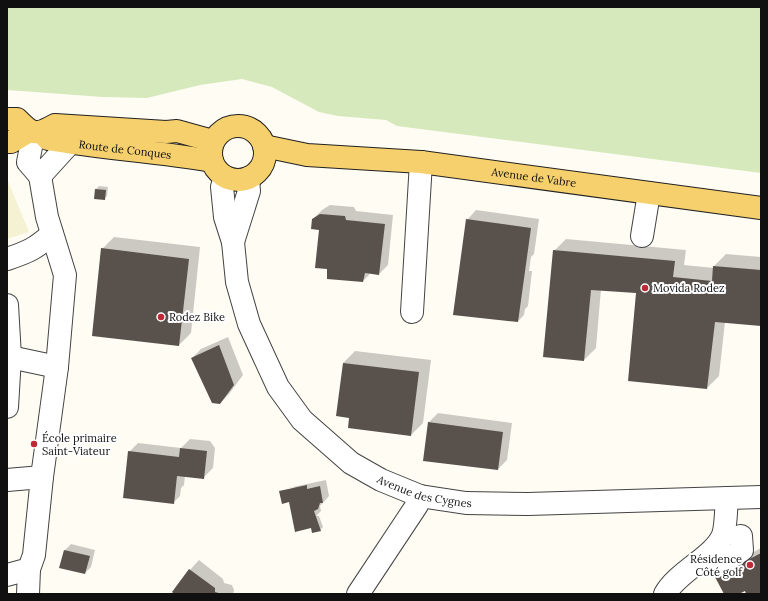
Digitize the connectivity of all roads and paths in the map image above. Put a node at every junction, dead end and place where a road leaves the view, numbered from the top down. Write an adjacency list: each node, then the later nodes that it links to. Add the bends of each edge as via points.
1 (7, 119): 2 (main road, Route de Conques, via 17,119)
2 (35, 132): 3 (main road, Route de Conques); 4 (main road, Route de Conques, via 48,139); 5 (main road, Route de Conques, via 55,125 177,131); 8 (street, via 28,162)
3 (7, 142)
4 (70, 143): 5 (main road, Route de Conques); 8 (street)
5 (217, 160): 7 (main road, via 236,180); 7 (main road, via 219,133 236,126 254,131 260,138); 13 (street, Avenue des Cygnes, via 225,217)
6 (421, 162): 7 (main road, Avenue de Vabre, via 307,155); 9 (main road, Avenue de Vabre); 16 (street)
7 (258, 163): 13 (street, Avenue des Cygnes)
8 (40, 176): 11 (street)
9 (649, 193): 10 (main road, Avenue de Vabre); 12 (street)
10 (761, 208)
11 (52, 234): 14 (street, via 29,251); 18 (street, via 65,275)
12 (642, 236)
13 (233, 242): 22 (street, Avenue des Cygnes, via 237,282 249,324 278,387 302,420 351,462 381,480)
14 (7, 259)
15 (7, 305): 17 (street)
16 (412, 312)
17 (10, 357): 18 (street); 19 (street)
18 (57, 367): 20 (street)
19 (7, 407)
20 (42, 477): 21 (street); 27 (street, via 34,555)
21 (7, 480)
22 (420, 496): 24 (street, Avenue des Cygnes, via 466,503 528,504); 30 (street, via 417,505)
23 (761, 497): 24 (street, Avenue des Cygnes)
24 (727, 498): 31 (street, via 723,535 716,547 670,585)
25 (741, 536): 26 (street, via 742,550)
26 (720, 565)
27 (29, 569): 28 (street); 29 (street)
28 (7, 575)
29 (28, 594)
30 (358, 594)
31 (665, 594)

